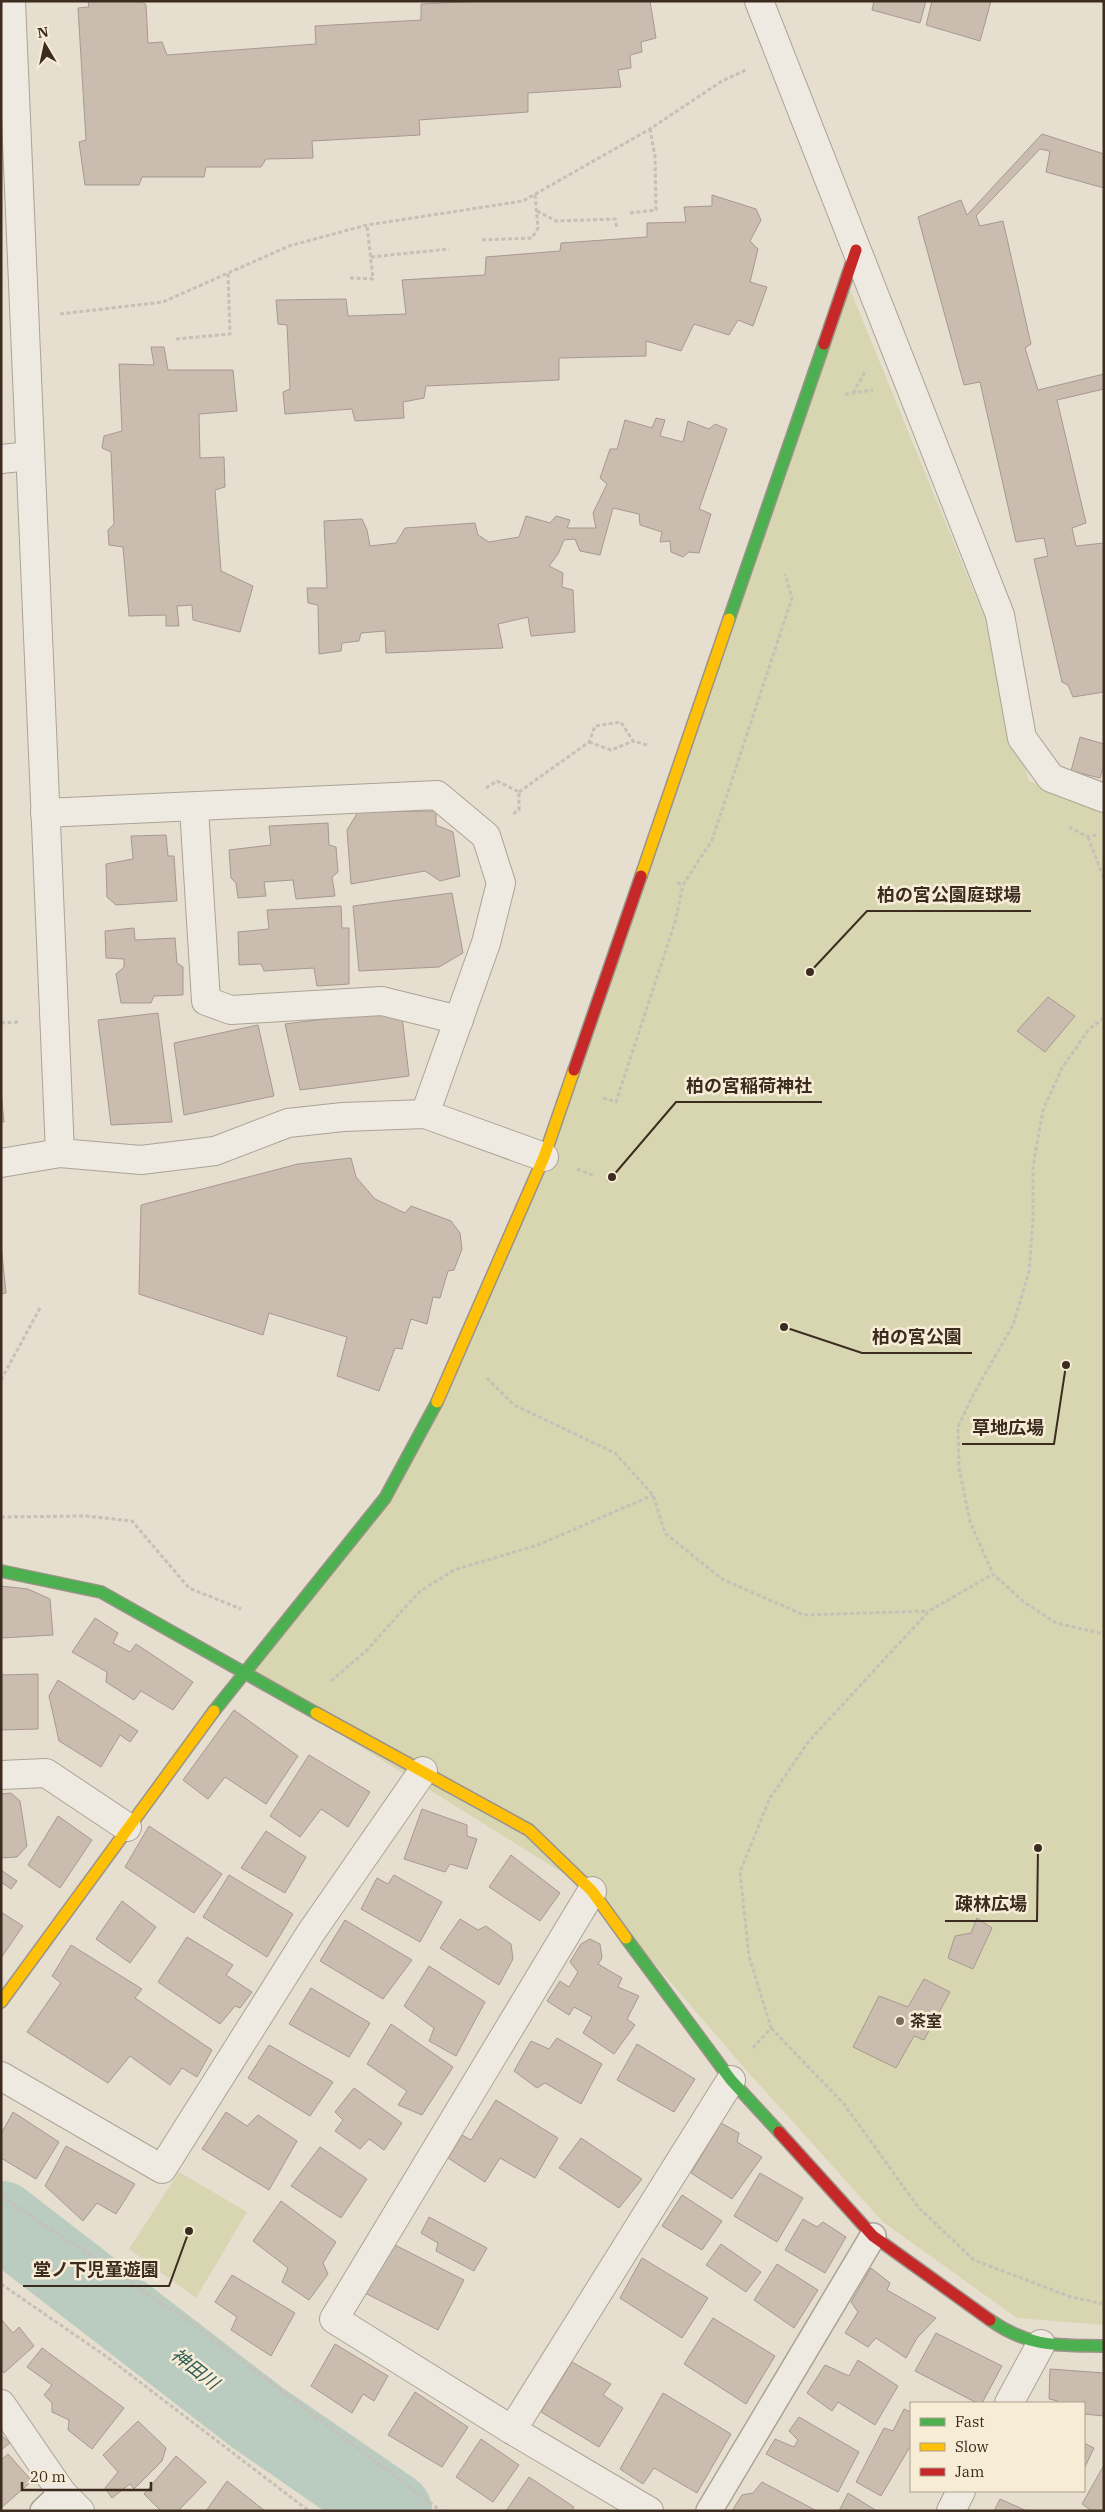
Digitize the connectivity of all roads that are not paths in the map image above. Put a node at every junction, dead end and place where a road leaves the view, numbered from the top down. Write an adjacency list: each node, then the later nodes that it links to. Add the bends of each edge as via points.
1 (11, 1): 4 (street)
2 (759, 1): 3 (street)
3 (856, 250): 6 (street, via 1000,615 1022,738 1051,778); 12 (street)
4 (30, 456): 5 (street); 8 (street)
5 (1, 459)
6 (1104, 798)
7 (194, 808): 8 (street); 9 (street, via 206,1001 231,1010 382,1001); 9 (street, via 436,795 455,810 486,836 501,883 486,943)
8 (45, 813): 11 (street)
9 (459, 1020): 10 (street)
10 (425, 1114): 11 (street, via 288,1123 215,1150 141,1160); 12 (street)
11 (60, 1153): 13 (street)
12 (544, 1157): 15 (street, via 443,1391 385,1498)
13 (1, 1163)
14 (1, 1570): 15 (street, via 101,1592)
15 (242, 1673): 16 (street); 18 (street)
16 (424, 1771): 19 (street, via 529,1830); 21 (street, via 310,1934 162,2169)
17 (1, 1775): 18 (street, via 46,1773)
18 (127, 1827): 20 (street)
19 (592, 1891): 22 (street); 28 (street, via 334,2319)
20 (1, 2002)
21 (1, 2076)
22 (731, 2080): 23 (street); 28 (street)
23 (873, 2236): 24 (street, via 1010,2334); 32 (lane)
24 (1041, 2344): 25 (street); 26 (street)
25 (1104, 2346)
26 (1010, 2402)
27 (1, 2404): 30 (street)
28 (512, 2430): 31 (street)
29 (960, 2492): 33 (street)
30 (62, 2505)
31 (648, 2511)
32 (709, 2511)
33 (951, 2511)

